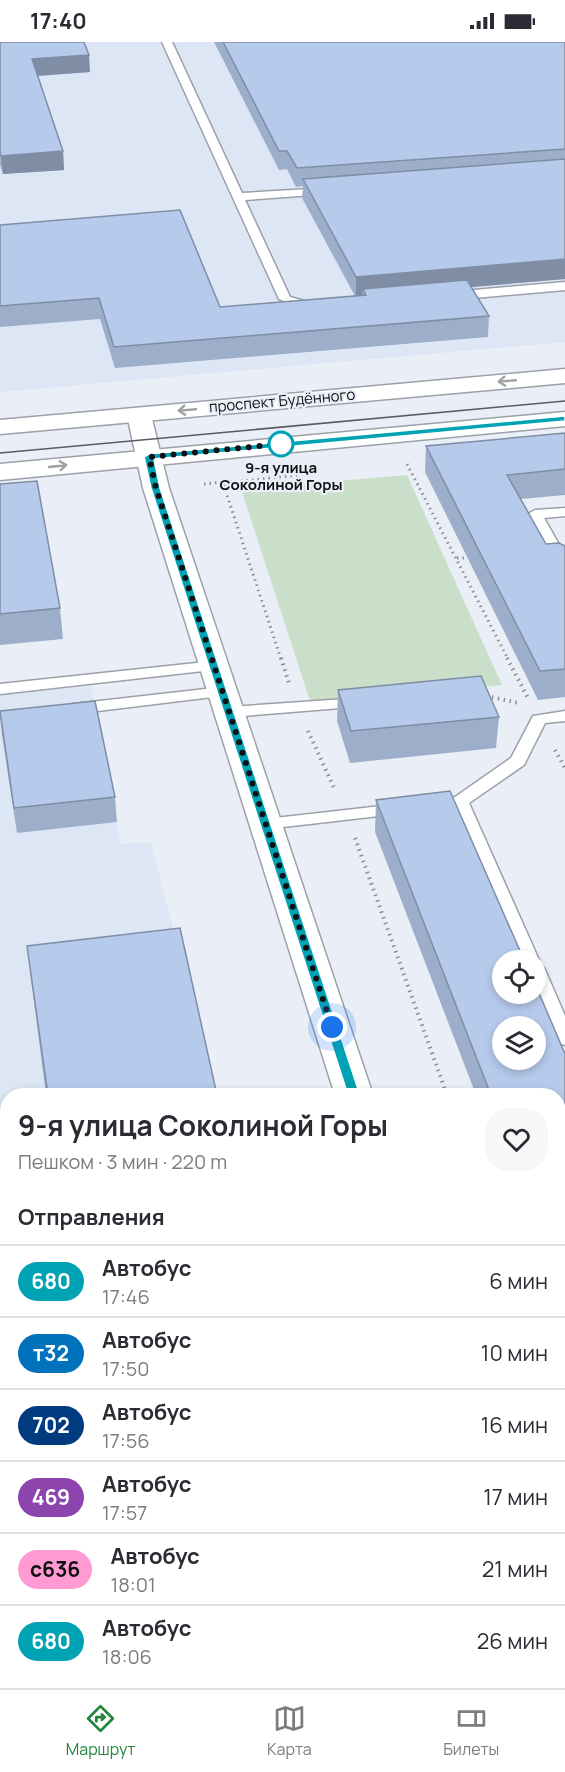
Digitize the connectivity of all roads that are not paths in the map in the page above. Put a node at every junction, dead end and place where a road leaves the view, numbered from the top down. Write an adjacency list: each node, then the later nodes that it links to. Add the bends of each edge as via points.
1 (167, 42): 3 (lane)
2 (343, 189): 3 (lane)
3 (238, 197): 6 (lane, via 285,299 298,305)
4 (565, 286): 5 (lane)
5 (439, 297)
6 (324, 306)
7 (565, 376): 8 (main road, проспект Будённого, one-way to 8)
8 (139, 415): 10 (main road, проспект Будённого); 11 (main road)
9 (565, 419): 11 (main road)
10 (0, 427)
11 (149, 457): 12 (main road, one-way to 11); 16 (main road)
12 (0, 472)
13 (565, 512): 14 (lane, via 536,514)
14 (565, 568)
15 (0, 688): 16 (lane)
16 (222, 690): 17 (lane); 18 (lane); 21 (main road)
17 (376, 702)
18 (59, 710)
19 (565, 716): 20 (lane, via 535,712 519,761)
20 (460, 802): 21 (lane); 22 (lane)
21 (266, 824): 25 (main road)
22 (526, 950)
23 (546, 995): 24 (lane)
24 (565, 1038)
25 (352, 1088)

